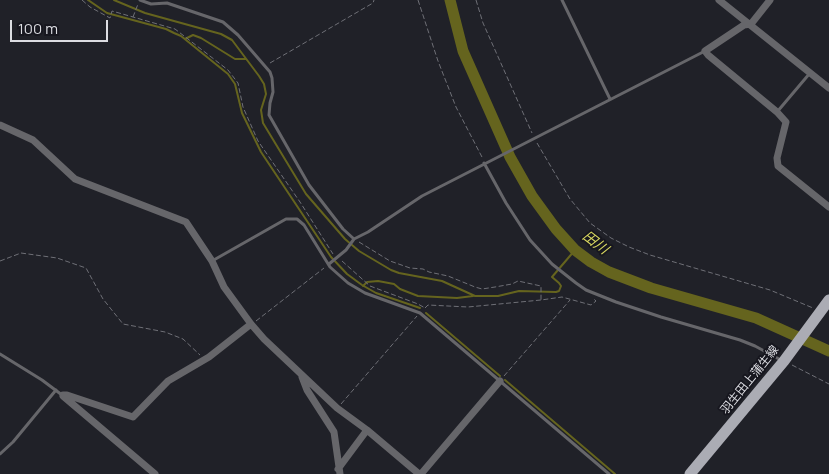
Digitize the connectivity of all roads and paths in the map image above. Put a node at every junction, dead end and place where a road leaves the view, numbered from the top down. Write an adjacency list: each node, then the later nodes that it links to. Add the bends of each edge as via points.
1 (82, 0): 10 (path, via 110,18 112,11)
2 (140, 0): 13 (lane, via 151,4 167,3 223,22 238,34)
3 (374, 0): 13 (path)
4 (418, 0): 20 (path, via 456,107)
5 (476, 0): 19 (path)
6 (562, 0): 16 (lane)
7 (719, 0): 11 (street)
8 (770, 0): 11 (street)
9 (138, 5): 10 (path)
10 (133, 17): 23 (path, via 175,30 233,75 258,142 300,202)
11 (750, 24): 12 (street); 14 (street)
12 (705, 50): 16 (lane); 17 (street)
13 (265, 67): 22 (lane, via 274,86 269,115 309,185)
14 (810, 72): 15 (street); 17 (lane)
15 (829, 88)
16 (610, 99): 19 (lane)
17 (777, 112): 21 (street, via 786,122 778,166)
18 (0, 125): 25 (street, via 33,140 75,179 186,222)
19 (533, 138): 20 (lane); 32 (path, via 570,199 590,223 612,238 650,255 770,290)
20 (485, 161): 22 (lane); 26 (lane, via 506,203 530,240 552,264)
21 (829, 207)
22 (354, 239): 23 (lane); 28 (path, via 390,261 482,289 518,281 541,287)
23 (333, 260): 25 (lane, via 304,225 291,218); 30 (path, via 369,285); 31 (lane, via 348,283 359,290); 33 (path)
24 (0, 261): 35 (path, via 21,253 57,258 86,268 103,299 123,324 183,339)
25 (212, 261): 33 (street, via 224,287)
26 (583, 288): 27 (path, via 596,301 594,303); 36 (lane, via 660,317 740,340)
27 (570, 299): 28 (path); 38 (path)
28 (542, 300): 30 (path, via 468,307 428,305)
29 (829, 300): 32 (main road, 羽生田上蒲生線)
30 (424, 308): 31 (path)
31 (420, 313): 38 (lane); 42 (path)
32 (820, 313): 36 (main road, 羽生田上蒲生線)
33 (251, 324): 35 (street); 37 (street)
34 (0, 354): 40 (lane)
35 (204, 360): 41 (street, via 168,381 133,417)
36 (784, 360): 39 (path); 49 (main road, 羽生田上蒲生線)
37 (302, 375): 42 (street); 45 (street, via 306,390 334,432)
38 (500, 381): 47 (street); 48 (lane)
39 (829, 384)
40 (56, 390): 41 (lane); 44 (lane)
41 (63, 395): 46 (street)
42 (337, 408): 43 (street)
43 (367, 430): 45 (street); 47 (street)
44 (0, 454)
45 (339, 471)
46 (155, 474)
47 (420, 474)
48 (609, 474)
49 (690, 474)

